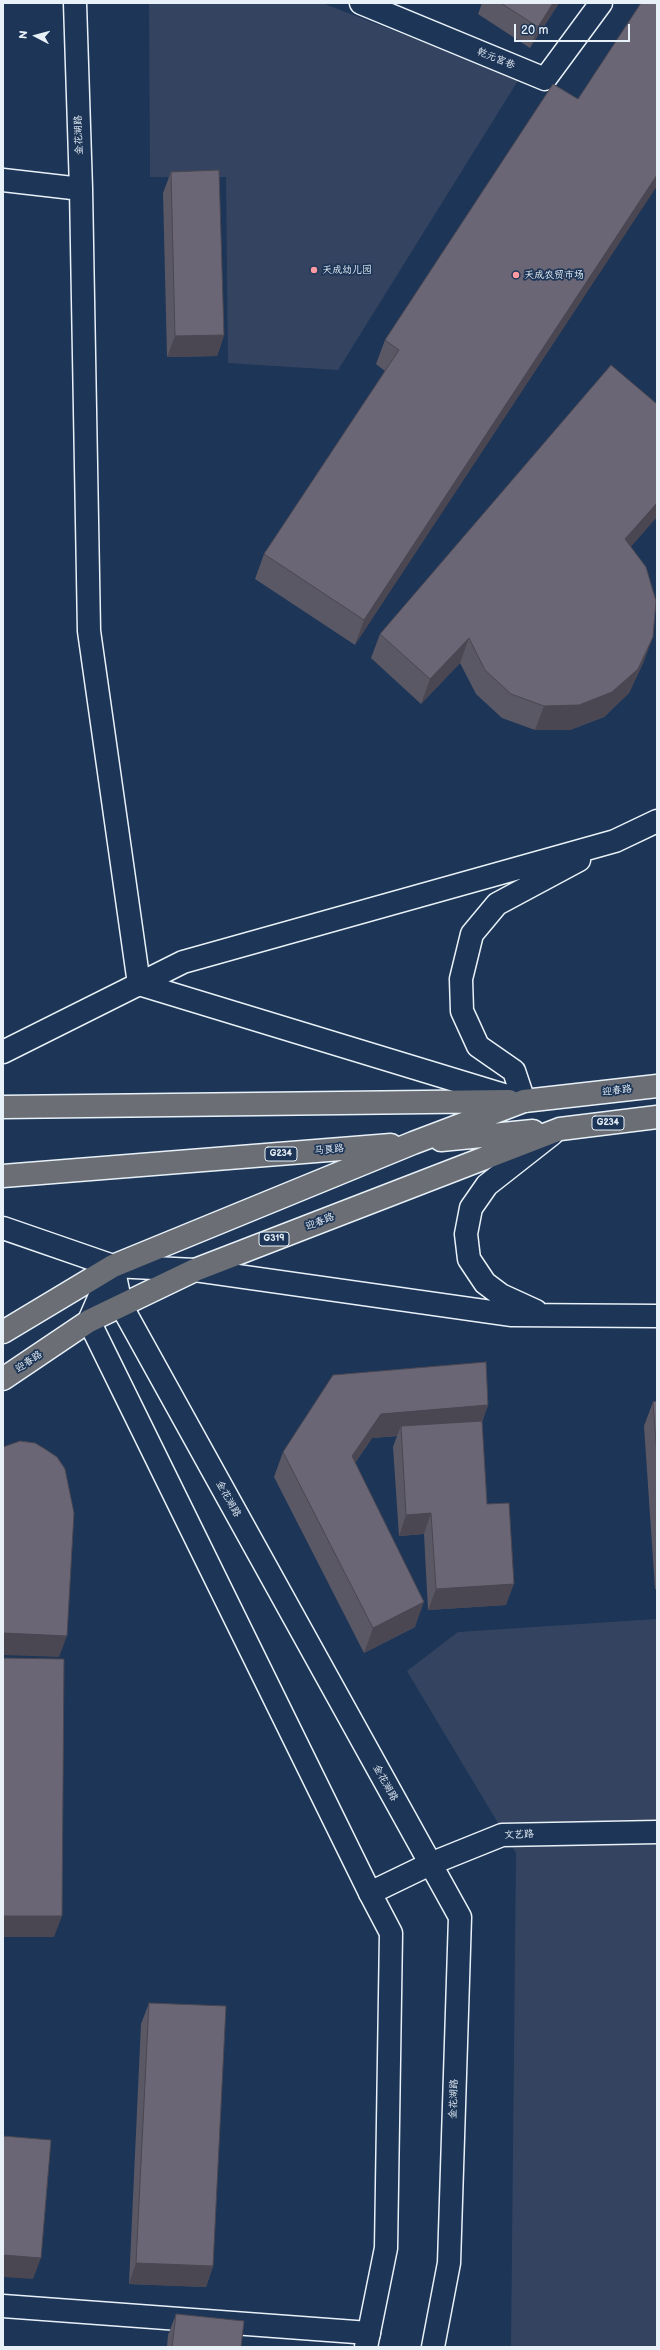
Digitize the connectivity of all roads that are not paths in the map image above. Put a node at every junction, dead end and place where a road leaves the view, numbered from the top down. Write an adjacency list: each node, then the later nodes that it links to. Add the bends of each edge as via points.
1 (75, 3): 5 (street, 金花湖路)
2 (361, 3): 3 (street, 乾元宫巷, via 545,79)
3 (601, 3)
4 (3, 180): 5 (street)
5 (81, 189): 8 (street, 金花湖路, via 89,631)
6 (657, 821): 7 (street)
7 (615, 841): 8 (street, via 183,962); 11 (street, via 497,904 472,934 461,979 462,1011 478,1046 514,1071)
8 (139, 984): 9 (street); 11 (street)
9 (3, 1052)
10 (657, 1086): 11 (highway, 迎春路)
11 (524, 1101): 12 (highway); 15 (highway, 迎春路)
12 (3, 1108)
13 (657, 1117): 14 (highway, 迎春路 / G234)
14 (560, 1129): 15 (highway, 马良路 / G234); 19 (highway, 迎春路 / G319); 21 (street, via 487,1185 472,1208 466,1234 469,1260 485,1284 501,1295)
15 (413, 1143): 16 (highway, 马良路 / G234); 18 (highway, 迎春路)
16 (3, 1176)
17 (3, 1228): 18 (street)
18 (113, 1266): 19 (street); 20 (street, 金花湖路); 23 (street); 24 (highway, 迎春路)
19 (195, 1270): 20 (highway, 迎春路 / G319); 21 (street, via 512,1315)
20 (121, 1305): 23 (highway, 迎春路 / G319); 27 (street, 金花湖路)
21 (544, 1315): 22 (street)
22 (657, 1316)
23 (89, 1322): 25 (highway, 迎春路 / G319); 28 (street)
24 (3, 1332)
25 (3, 1379)
26 (657, 1832): 27 (street, 文艺路, via 502,1835)
27 (430, 1864): 28 (street, 文艺路); 31 (street, 金花湖路, via 460,1917 450,2263)
28 (370, 1893): 30 (street, via 391,1933 386,2248)
29 (3, 2306): 30 (street)
30 (367, 2340)
31 (433, 2347)

